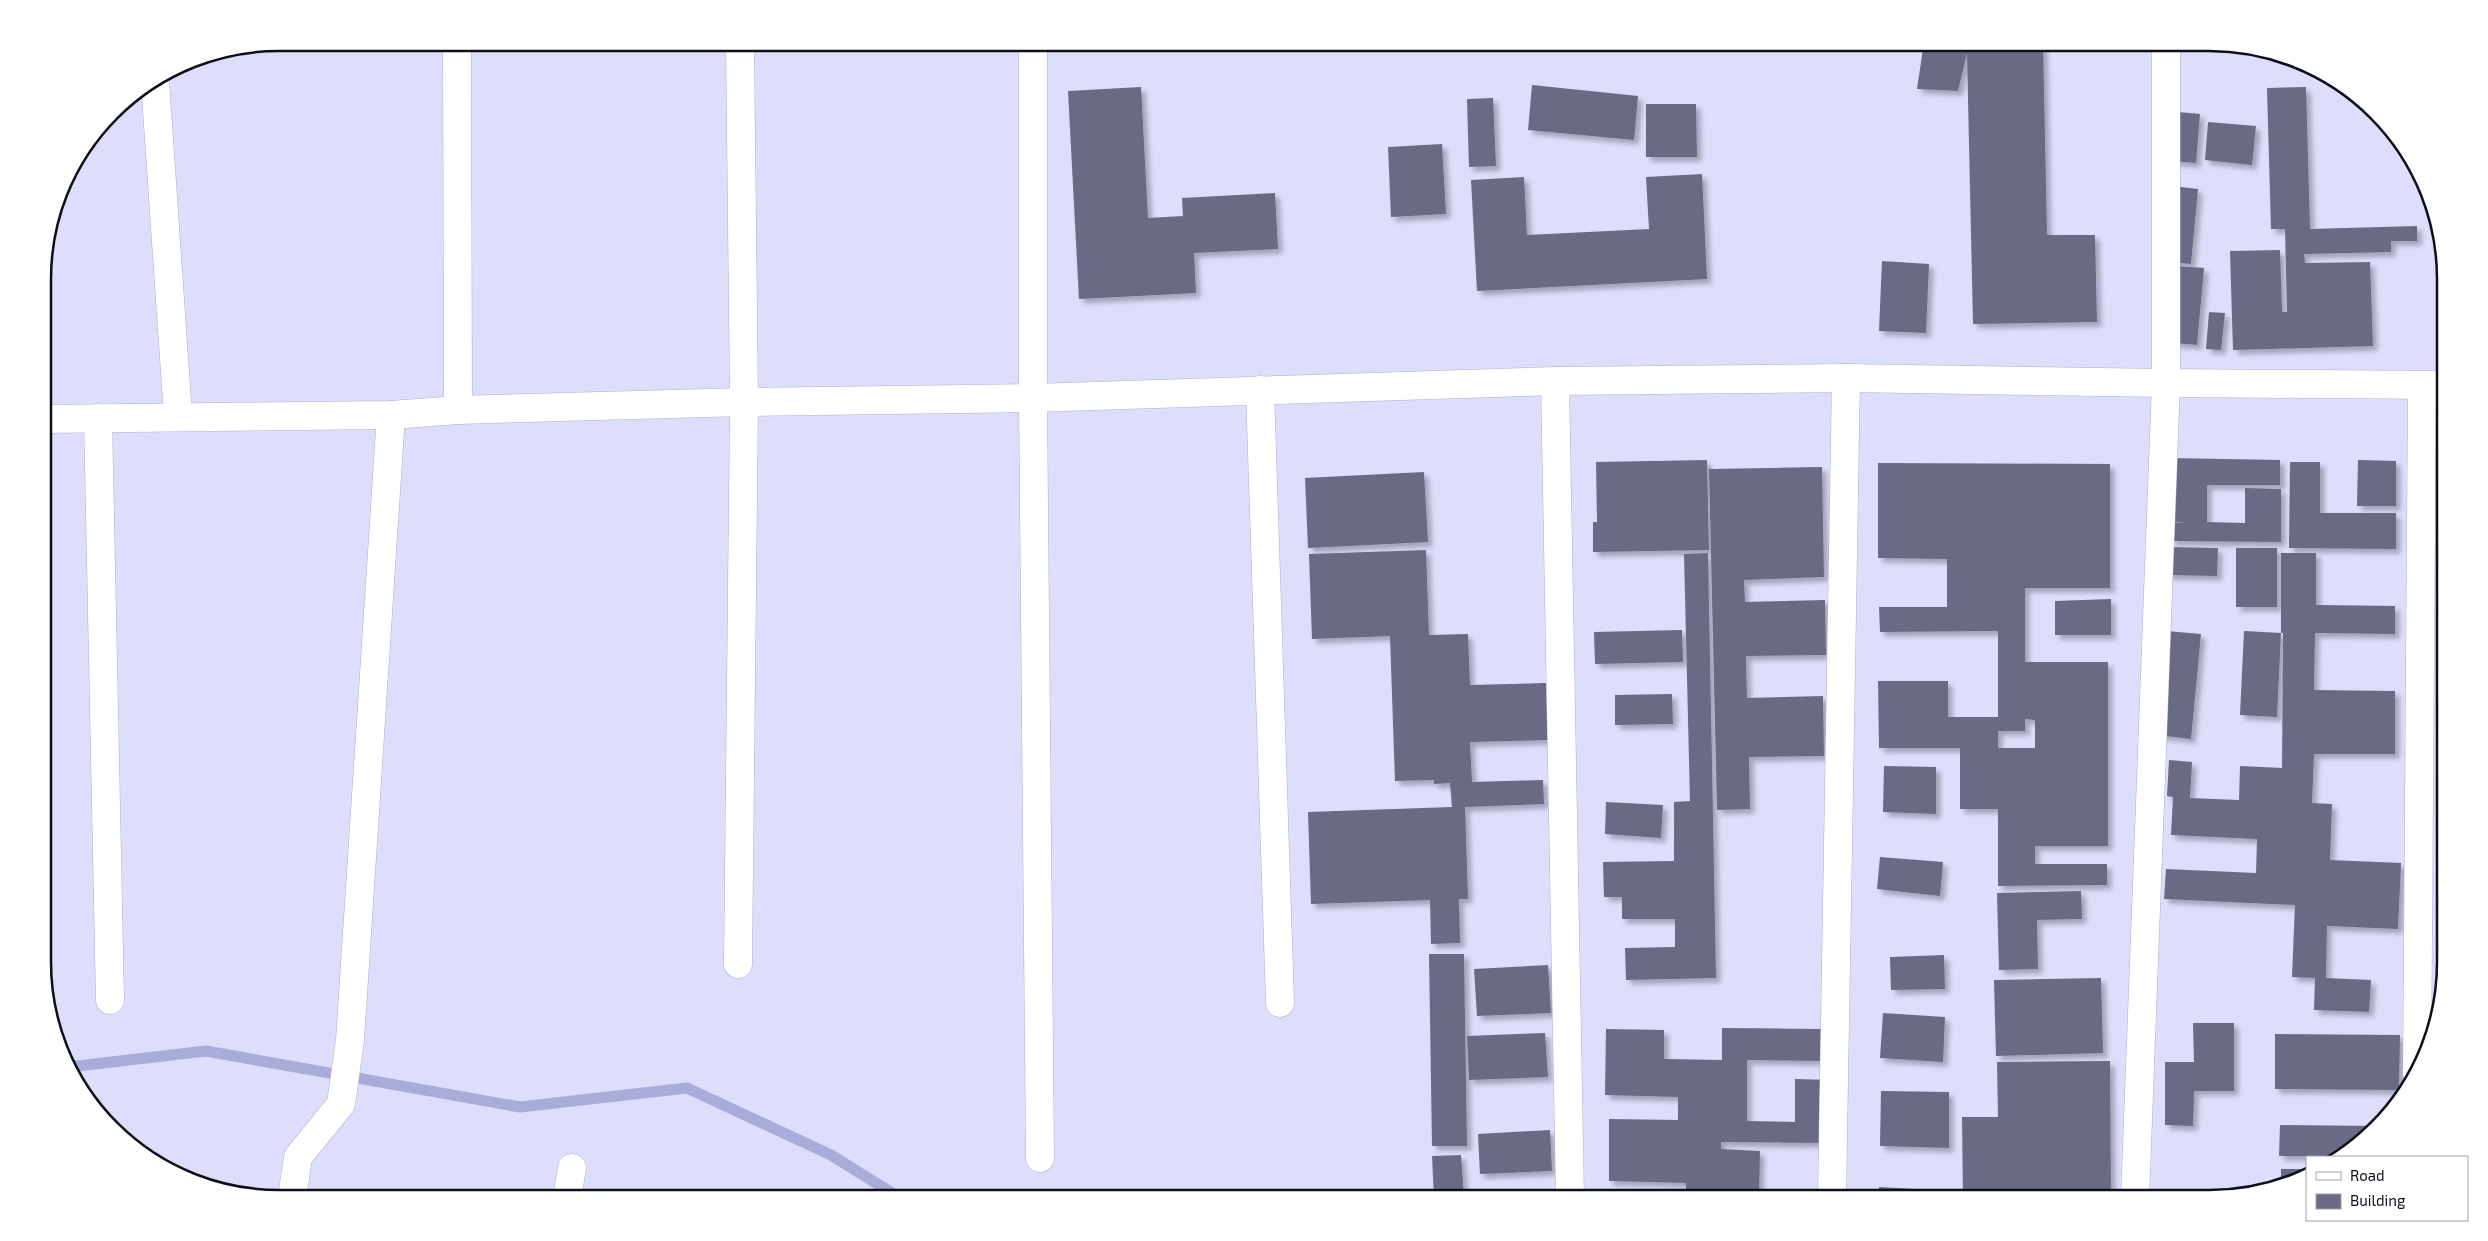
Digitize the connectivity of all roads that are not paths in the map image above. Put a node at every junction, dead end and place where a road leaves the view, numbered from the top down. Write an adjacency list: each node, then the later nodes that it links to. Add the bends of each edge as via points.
1 (457, 51): 13 (street)
2 (740, 51): 12 (street)
3 (1033, 51): 11 (street)
4 (2166, 51): 8 (street)
5 (155, 88): 15 (street)
6 (1846, 378): 7 (street); 8 (street); 27 (street)
7 (1555, 381): 10 (street); 26 (street)
8 (2166, 384): 9 (street); 28 (street)
9 (2433, 385): 21 (street)
10 (1260, 390): 11 (street); 20 (street)
11 (1033, 398): 12 (street); 22 (street)
12 (744, 402): 13 (street); 18 (street)
13 (458, 410): 14 (street)
14 (391, 415): 15 (street); 24 (street, via 350,1040 341,1104 298,1156)
15 (178, 416): 17 (street)
16 (51, 418): 17 (street)
17 (98, 418): 19 (street)
18 (738, 964)
19 (110, 1000)
20 (1280, 1003)
21 (2417, 1053)
22 (1040, 1158)
23 (572, 1168): 25 (street)
24 (293, 1190)
25 (568, 1190)
26 (1570, 1190)
27 (1832, 1190)
28 (2135, 1190)

